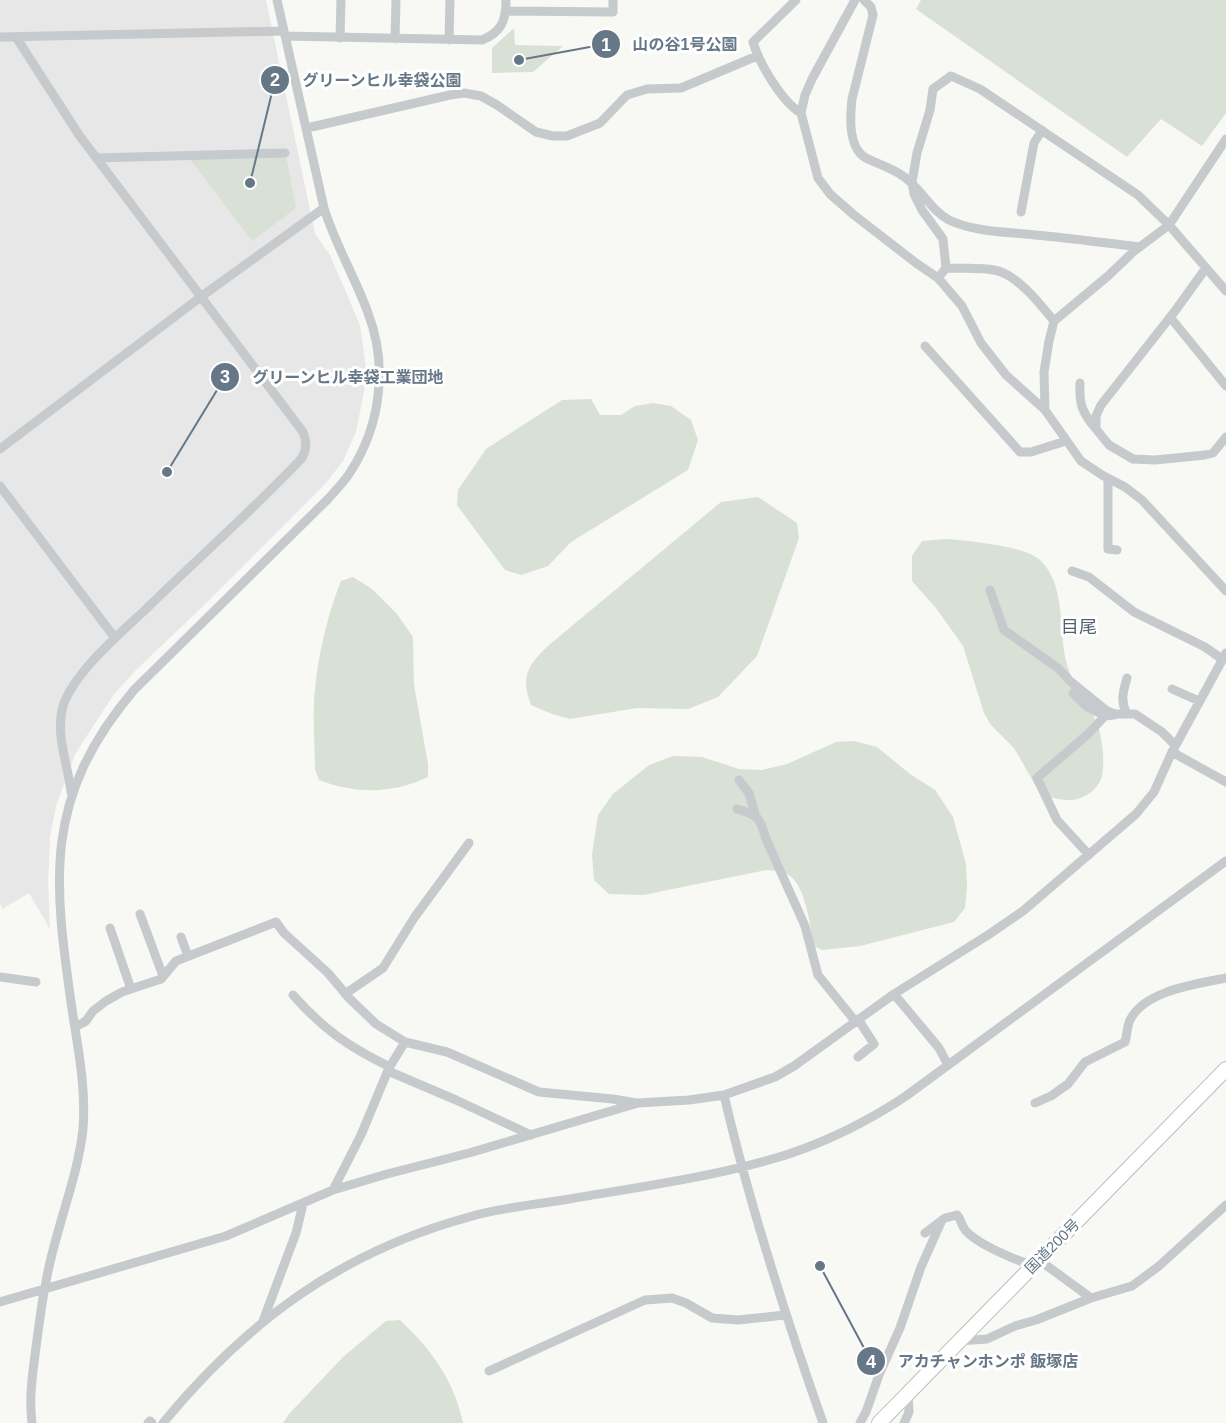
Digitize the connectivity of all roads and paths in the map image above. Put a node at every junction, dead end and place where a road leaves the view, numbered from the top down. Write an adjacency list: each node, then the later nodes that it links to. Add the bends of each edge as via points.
1 (277, 0): 11 (street)
2 (341, 0): 14 (street)
3 (396, 0): 15 (street)
4 (450, 0): 16 (street)
5 (506, 0): 10 (street)
6 (613, 0): 10 (street, via 613,12)
7 (796, 0): 17 (street, via 753,42)
8 (855, 0): 18 (street, via 812,79)
9 (864, 0): 25 (street, via 873,15 852,99 857,151)
10 (506, 11): 16 (street, via 502,27 490,37)
11 (285, 34): 13 (street); 14 (street); 19 (street)
12 (0, 37): 13 (street)
13 (16, 37): 24 (street)
14 (340, 38): 15 (street)
15 (395, 39): 16 (street)
16 (449, 40)
17 (757, 56): 18 (street, via 792,108); 19 (street, via 681,88 647,89 627,96 600,123 567,135 536,132 481,96 464,93)
18 (801, 113): 32 (street, via 818,178 830,194)
19 (307, 128): 26 (street)
20 (1042, 130): 25 (street, via 951,76 933,89); 27 (street, via 1034,143); 28 (street, via 1138,195)
21 (1226, 139): 23 (street)
22 (285, 153): 24 (street)
23 (1222, 154): 28 (street)
24 (96, 158): 34 (street)
25 (912, 182): 29 (street, via 935,209 962,225); 30 (street, via 922,210 943,239)
26 (324, 207): 34 (street); 63 (street, via 368,312 378,350 378,399 368,437 351,472 328,499 165,658 111,717 90,751)
27 (1021, 212)
28 (1169, 225): 29 (street); 31 (street)
29 (1140, 247): 36 (street)
30 (946, 268): 32 (street); 36 (street, via 995,270 1009,275)
31 (1206, 268): 33 (street); 35 (street)
32 (938, 278): 40 (street, via 962,306 981,343 1006,375)
33 (1226, 291)
34 (202, 296): 44 (street); 51 (street, via 303,432 305,452 279,483)
35 (1170, 317): 39 (street); 41 (street, via 1101,405)
36 (1054, 321): 40 (street, via 1044,372)
37 (926, 346): 43 (street, via 1020,452)
38 (1080, 383): 41 (street, via 1084,415)
39 (1226, 386)
40 (1045, 410): 43 (street)
41 (1096, 429): 42 (street, via 1109,445 1133,459 1214,453)
42 (1226, 437)
43 (1066, 441): 45 (street, via 1082,461)
44 (0, 449)
45 (1108, 478): 47 (street, via 1108,549); 50 (street, via 1142,500)
46 (0, 486): 51 (street)
47 (1117, 550)
48 (1072, 571): 52 (street, via 1089,577 1134,612)
49 (990, 590): 57 (street, via 1004,630)
50 (1226, 591)
51 (115, 638): 63 (street, via 75,683 63,708 61,736)
52 (1224, 656): 56 (street)
53 (1127, 678): 58 (street, via 1122,698)
54 (1172, 689): 56 (street)
55 (1073, 693): 59 (street)
56 (1199, 701): 60 (street)
57 (1115, 714): 58 (street); 59 (street)
58 (1126, 714): 60 (street, via 1135,714 1148,722)
59 (1105, 716): 67 (street, via 1037,778 1057,820)
60 (1174, 749): 62 (street); 67 (street, via 1154,792 1136,814)
61 (739, 780): 65 (street, via 749,793)
62 (1226, 782)
63 (71, 795): 82 (street, via 58,892)
64 (737, 809): 65 (street)
65 (755, 814): 81 (street, via 805,926 818,975)
66 (469, 843): 78 (street, via 383,968)
67 (1089, 855): 79 (street, via 1023,911)
68 (1226, 861): 85 (street)
69 (140, 914): 74 (street)
70 (110, 928): 77 (street)
71 (181, 937): 72 (street)
72 (188, 956): 74 (street, via 176,961); 78 (street, via 276,922)
73 (0, 976): 76 (street)
74 (163, 976): 77 (street)
75 (1226, 978): 90 (street, via 1179,987 1150,1001 1130,1019 1125,1042 1085,1062 1068,1084)
76 (36, 982)
77 (131, 989): 82 (street, via 106,1001)
78 (345, 994): 83 (street, via 376,1023)
79 (894, 994): 81 (street); 85 (street, via 939,1048)
80 (293, 995): 86 (street, via 313,1018 353,1049)
81 (856, 1020): 84 (street, via 874,1044); 88 (street, via 794,1066 756,1085)
82 (75, 1027): 99 (street, via 83,1129)
83 (405, 1042): 86 (street); 89 (street, via 447,1052 538,1092)
84 (858, 1057)
85 (948, 1065): 92 (street, via 857,1125)
86 (389, 1069): 91 (street); 93 (street, via 362,1135)
87 (1226, 1069): 98 (highway, 国道200号)
88 (724, 1095): 89 (street); 92 (street)
89 (638, 1103): 91 (street)
90 (1035, 1103)
91 (531, 1135): 93 (street)
92 (741, 1168): 102 (street); 103 (street, via 471,1216 443,1225 366,1255 306,1289)
93 (333, 1190): 94 (street)
94 (303, 1204): 99 (street, via 226,1236); 103 (street)
95 (1226, 1205): 100 (street, via 1132,1286)
96 (942, 1220): 97 (street); 98 (street, via 957,1215 966,1232 1002,1254); 110 (street)
97 (925, 1233)
98 (1036, 1263): 100 (street); 104 (highway, 国道200号)
99 (45, 1289): 101 (street); 107 (street, via 30,1396)
100 (1091, 1298): 104 (street, via 987,1339)
101 (0, 1302)
102 (785, 1315): 105 (street, via 738,1320 712,1318 672,1298 645,1300); 109 (street)
103 (262, 1322): 108 (street, via 213,1367)
104 (959, 1341): 106 (highway, 国道200号)
105 (489, 1371)
106 (908, 1393): 111 (highway, 国道200号); 112 (street, via 909,1412)
107 (32, 1423)
108 (163, 1423)
109 (824, 1423)
110 (860, 1423)
111 (879, 1423)
112 (904, 1423)

